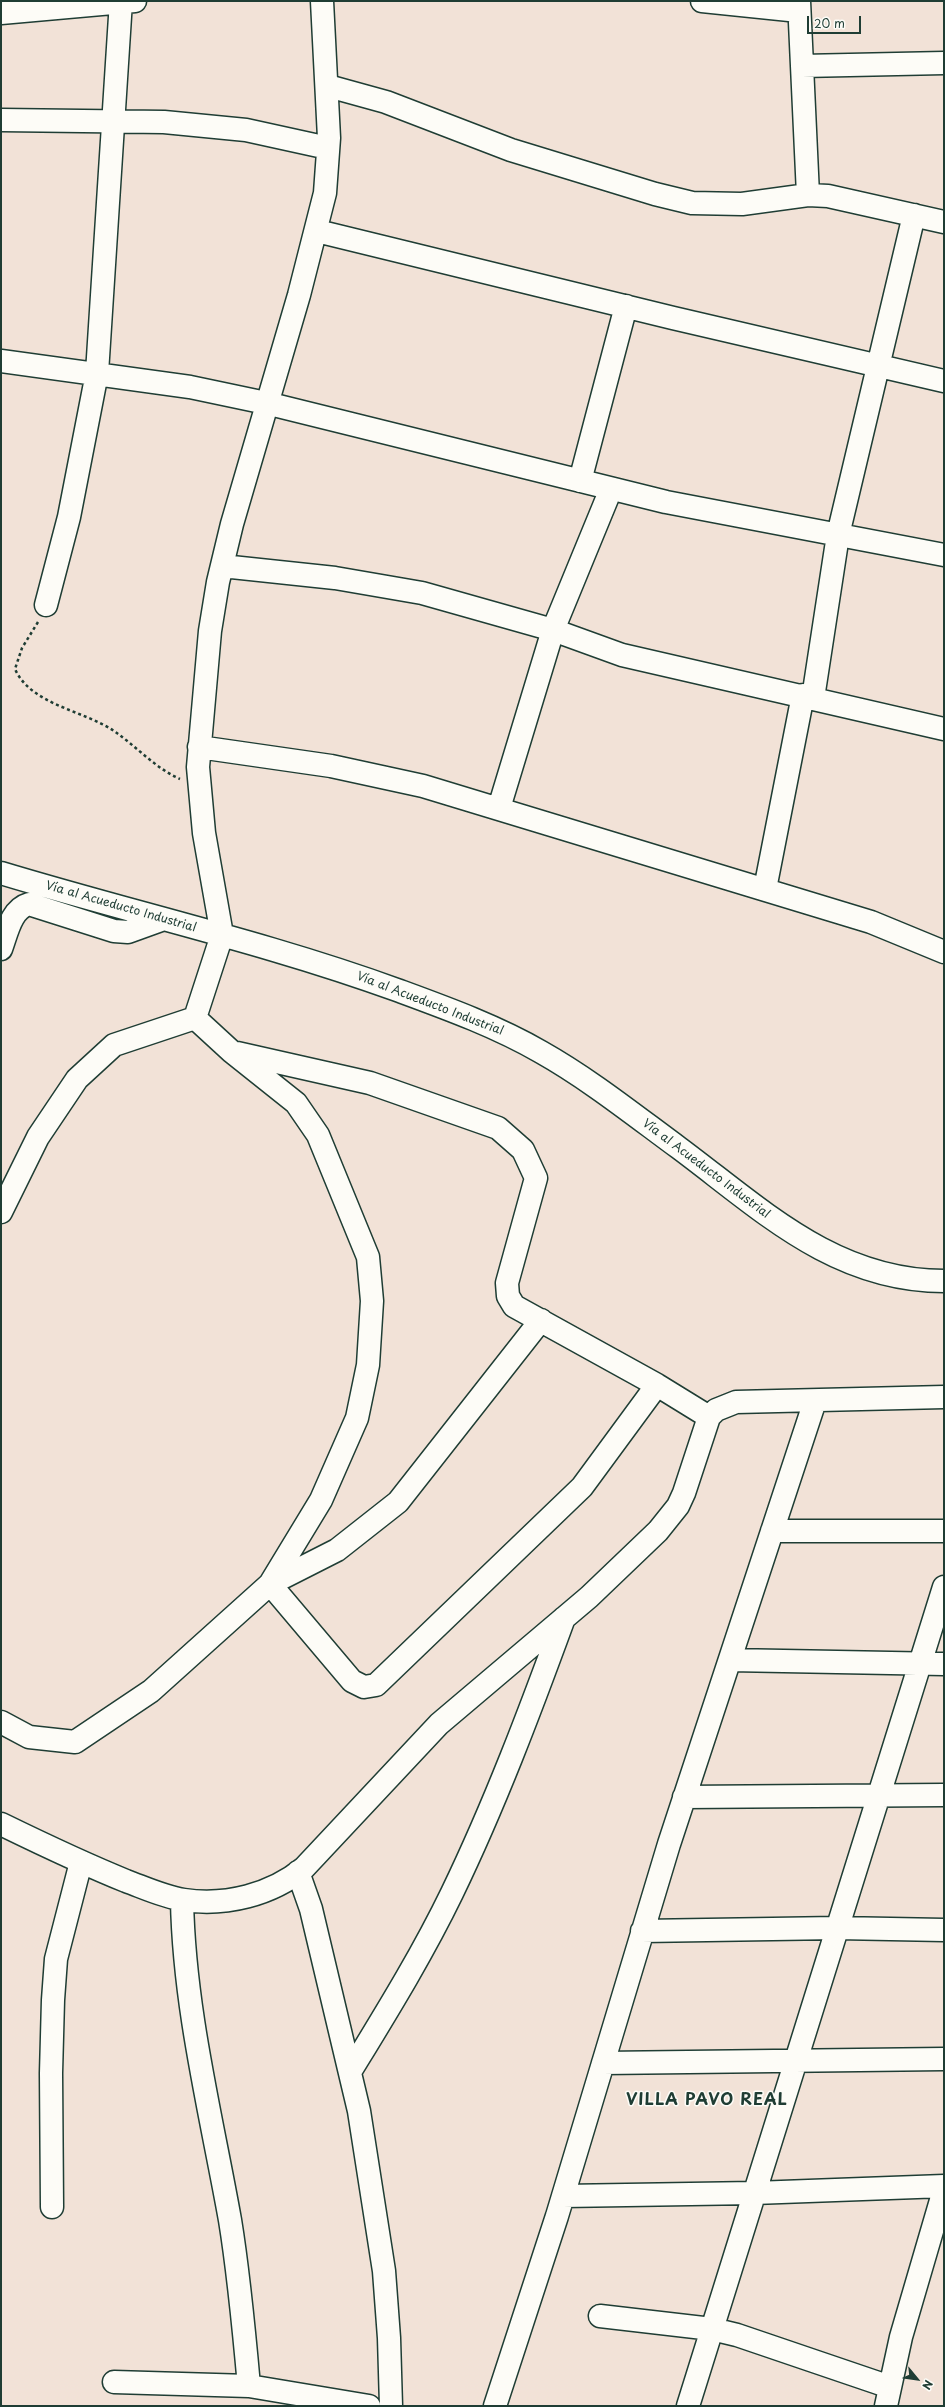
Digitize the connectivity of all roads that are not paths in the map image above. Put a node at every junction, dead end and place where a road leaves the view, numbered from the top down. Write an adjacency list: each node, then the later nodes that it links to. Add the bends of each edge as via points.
1 (126, 1): 5 (street); 10 (street)
2 (322, 1): 8 (street)
3 (702, 1): 4 (street)
4 (799, 6): 7 (street)
5 (1, 13)
6 (944, 63): 7 (street)
7 (802, 66): 12 (street)
8 (328, 86): 11 (street); 12 (street, via 386,102 511,150 677,200 718,205)
9 (1, 120): 10 (street)
10 (114, 121): 11 (street, via 164,122 246,130); 19 (street)
11 (328, 148): 15 (street, via 325,193)
12 (808, 196): 13 (street, via 852,200)
13 (914, 215): 14 (street); 18 (street)
14 (944, 222)
15 (317, 231): 16 (street); 21 (street)
16 (626, 306): 18 (street); 22 (street)
17 (1, 361): 19 (street)
18 (877, 365): 20 (street); 24 (street)
19 (97, 373): 21 (street, via 190,387); 27 (street, via 70,517)
20 (944, 381)
21 (266, 403): 22 (street); 26 (street)
22 (580, 482): 23 (street)
23 (611, 489): 24 (street); 28 (street)
24 (838, 535): 25 (street); 29 (street)
25 (944, 555)
26 (222, 566): 28 (street, via 335,578 422,592); 31 (street, via 210,631)
27 (46, 605)
28 (553, 630): 29 (street, via 622,655); 32 (street)
29 (808, 697): 30 (street); 34 (street)
30 (944, 729)
31 (199, 747): 32 (street, via 331,766 423,786); 36 (street, via 199,784 210,873)
32 (499, 808): 34 (street)
33 (1, 872): 35 (street, Vía al Acueducto Industrial)
34 (765, 889): 38 (street, via 871,922)
35 (164, 919): 36 (street, Vía al Acueducto Industrial); 37 (street, via 128,932 114,931 29,904 16,912)
36 (222, 935): 39 (street); 42 (street, Vía al Acueducto Industrial, via 336,968 433,1003 511,1036 581,1077 779,1224 824,1252 852,1264 890,1275)
37 (1, 950)
38 (944, 952)
39 (195, 1018): 40 (street); 41 (street, via 114,1045 77,1080 38,1137)
40 (232, 1052): 43 (street, via 370,1083 498,1128 523,1150 536,1178 507,1284 508,1296 514,1306); 50 (street, via 296,1104 318,1135 368,1257 372,1301 368,1366 357,1418 321,1500)
41 (1, 1212)
42 (944, 1281)
43 (541, 1320): 44 (street); 50 (street, via 398,1502 338,1550)
44 (657, 1384): 47 (street); 50 (street, via 582,1487 376,1685 364,1687 352,1681)
45 (944, 1397): 46 (street)
46 (815, 1401): 47 (street, via 736,1402 716,1410); 48 (street)
47 (709, 1417): 52 (street, via 684,1493 671,1516 658,1532)
48 (772, 1531): 49 (street); 53 (street)
49 (944, 1531)
50 (270, 1584): 56 (street, via 151,1691 75,1742 29,1737)
51 (944, 1587): 54 (street)
52 (564, 1617): 62 (street, via 439,1724); 70 (street, via 494,1800 452,1893 406,1980)
53 (730, 1660): 54 (street); 59 (street)
54 (920, 1664): 55 (street); 57 (street)
55 (944, 1664)
56 (1, 1722)
57 (879, 1794): 58 (street); 59 (street); 64 (street)
58 (944, 1795)
59 (684, 1797): 66 (street)
60 (1, 1824): 61 (street)
61 (81, 1862): 63 (street, via 159,1894); 75 (street, via 58,1952 53,2000)
62 (298, 1872): 63 (street, via 271,1890 257,1894 199,1902); 70 (street, via 311,1909)
63 (182, 1900): 79 (street, via 183,1946 188,1987 230,2222)
64 (837, 1928): 65 (street); 66 (street); 67 (street)
65 (944, 1930)
66 (642, 1931): 69 (street)
67 (796, 2059): 68 (street); 69 (street); 73 (street)
68 (944, 2059)
69 (603, 2063): 74 (street)
70 (350, 2072): 82 (street, via 359,2111 384,2271)
71 (944, 2186): 73 (street)
72 (944, 2190): 80 (street, via 903,2330)
73 (754, 2194): 74 (street); 77 (street)
74 (563, 2196): 83 (street)
75 (52, 2207)
76 (600, 2316): 77 (street)
77 (712, 2329): 80 (street, via 756,2340); 84 (street)
78 (114, 2382): 79 (street)
79 (249, 2386): 81 (street)
80 (888, 2396)
81 (369, 2406)
82 (391, 2406)
83 (495, 2406)
84 (688, 2406)

